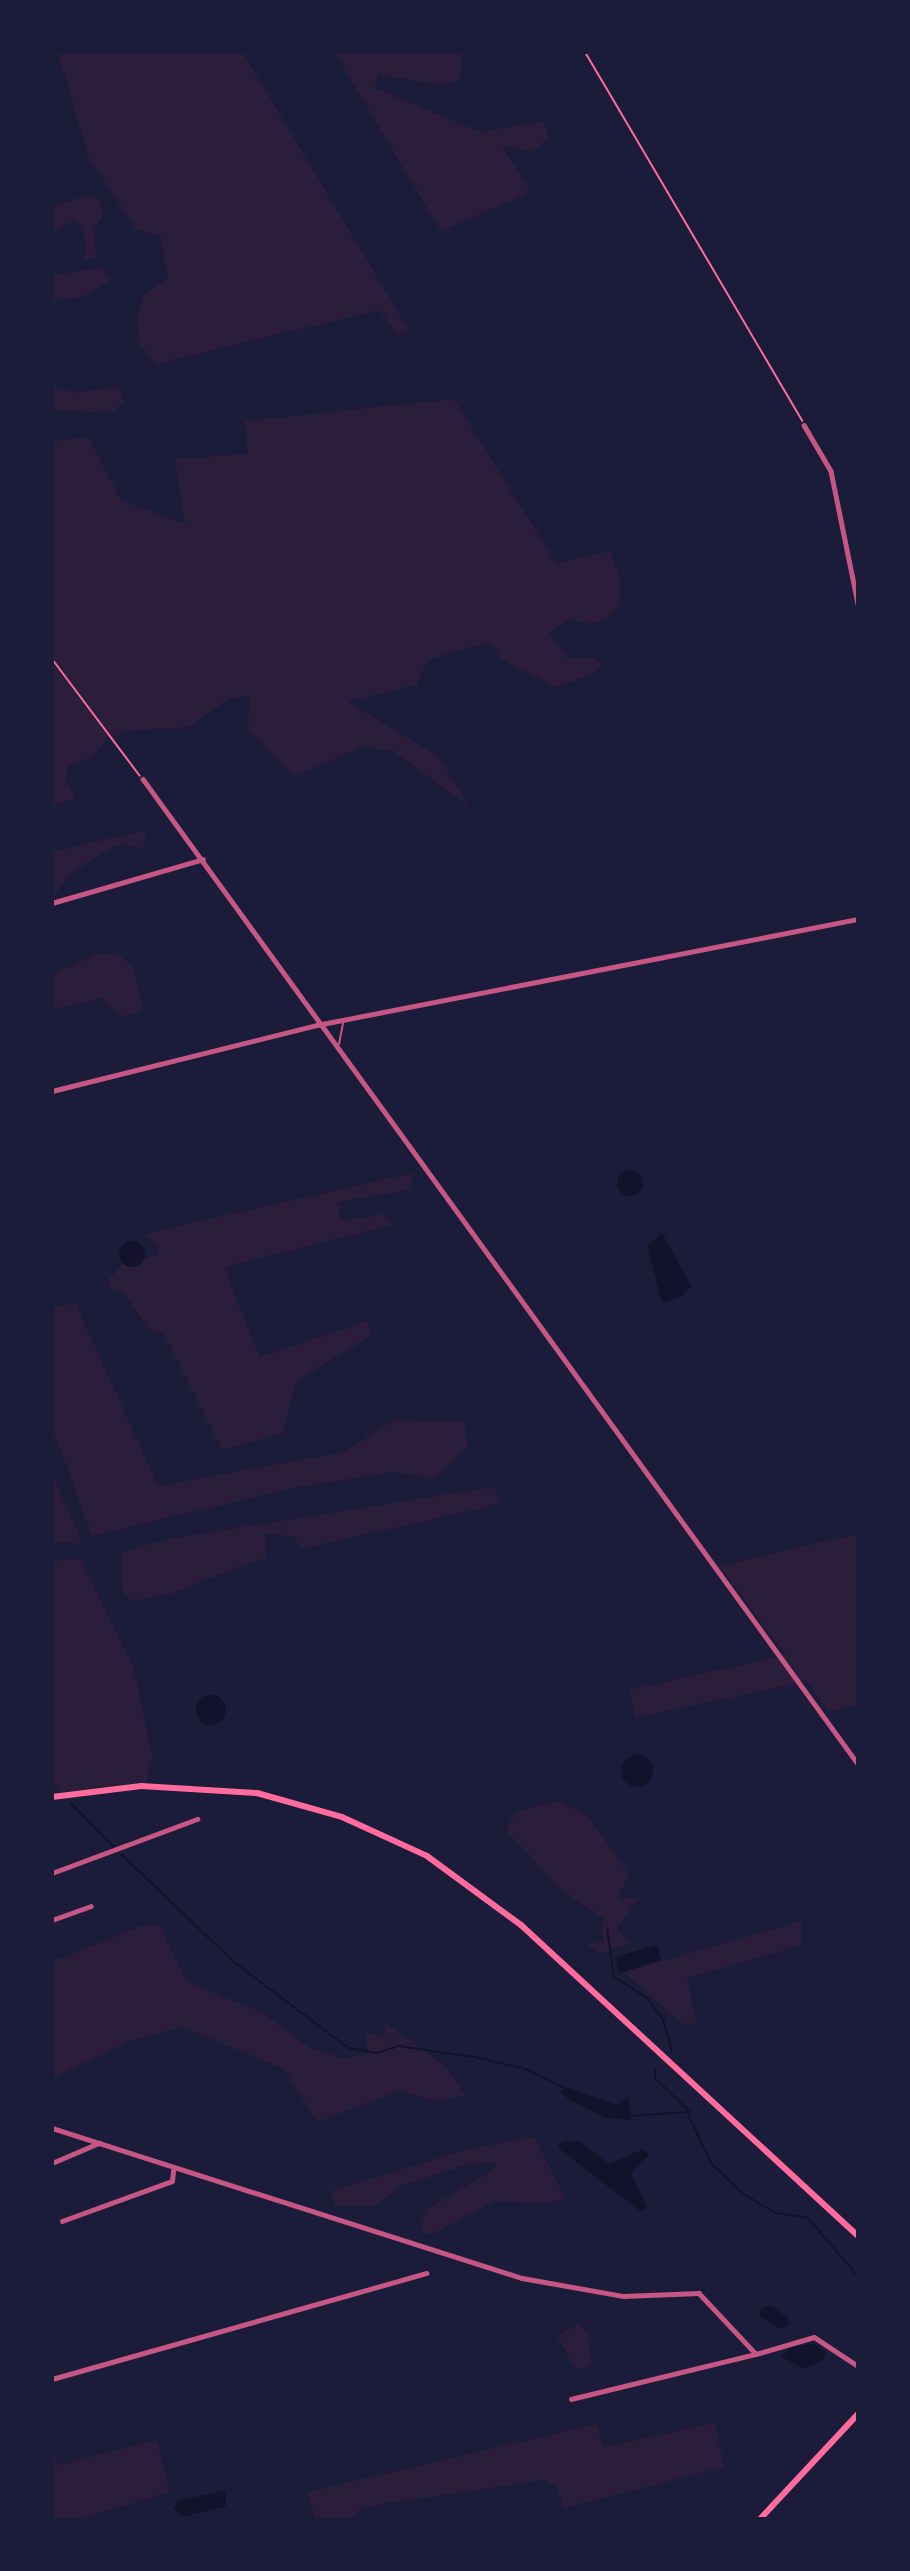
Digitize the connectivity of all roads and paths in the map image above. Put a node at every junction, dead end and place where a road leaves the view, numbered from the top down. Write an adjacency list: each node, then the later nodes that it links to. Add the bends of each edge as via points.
1 (585, 52): 2 (path)
2 (804, 425): 3 (street, via 831,471)
3 (858, 604)
4 (52, 659): 5 (path)
5 (142, 779): 6 (street)
6 (203, 859): 7 (street); 10 (street)
7 (52, 904)
8 (858, 919): 9 (street)
9 (343, 1021): 10 (street); 11 (lane)
10 (317, 1025): 11 (street); 12 (street)
11 (335, 1051): 13 (street)
12 (52, 1091)
13 (858, 1764)
14 (52, 1797): 24 (main road, via 141,1786 257,1793 342,1817 417,1851 521,1925)
15 (197, 1819): 16 (street)
16 (52, 1873)
17 (90, 1906): 18 (street)
18 (52, 1920)
19 (52, 2128): 20 (street)
20 (99, 2143): 21 (street); 22 (street)
21 (52, 2163)
22 (173, 2171): 23 (street, via 172,2181); 26 (street, via 522,2278 603,2294 699,2292)
23 (62, 2221)
24 (858, 2236)
25 (426, 2273): 28 (street)
26 (756, 2354): 27 (street, via 814,2337); 29 (street)
27 (858, 2366)
28 (52, 2379)
29 (571, 2399)
30 (858, 2414): 31 (main road)
31 (761, 2518)

